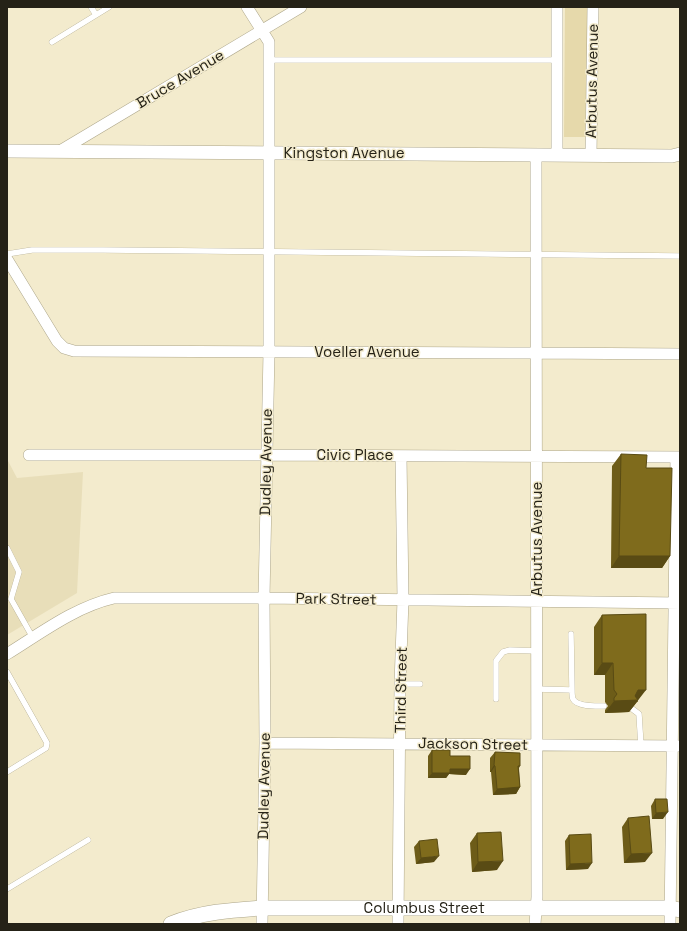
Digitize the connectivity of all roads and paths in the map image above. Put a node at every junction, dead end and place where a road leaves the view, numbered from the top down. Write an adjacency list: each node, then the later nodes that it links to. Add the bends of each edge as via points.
1 (91, 7): 7 (lane)
2 (109, 7): 7 (lane)
3 (247, 7): 8 (street, Dudley Avenue)
4 (301, 7): 8 (street, Bruce Avenue)
5 (557, 7): 11 (street)
6 (593, 7): 18 (street, Arbutus Avenue)
7 (96, 15): 9 (lane)
8 (261, 31): 10 (street, Dudley Avenue, via 269,42); 13 (street, Bruce Avenue)
9 (52, 42)
10 (268, 60): 11 (lane); 14 (street, Dudley Avenue)
11 (557, 60): 17 (street)
12 (7, 151): 13 (street, Kingston Avenue)
13 (60, 151): 14 (street, Kingston Avenue)
14 (268, 152): 16 (street, Kingston Avenue); 19 (street, Dudley Avenue)
15 (680, 154): 18 (street, Kingston Avenue)
16 (536, 155): 17 (street, Kingston Avenue); 21 (street, Arbutus Avenue)
17 (557, 155): 18 (street, Kingston Avenue)
18 (591, 155)
19 (268, 251): 20 (lane, via 32,250); 21 (lane); 24 (street, Dudley Avenue)
20 (7, 254)
21 (536, 254): 22 (lane); 25 (street, Arbutus Avenue)
22 (680, 256)
23 (7, 259): 24 (street, Voeller Avenue, via 57,341 64,348 74,351)
24 (268, 352): 25 (street, Voeller Avenue); 28 (street, Dudley Avenue)
25 (536, 352): 26 (street, Voeller Avenue); 30 (street, Arbutus Avenue)
26 (680, 354)
27 (29, 455): 28 (street, Civic Place)
28 (266, 455): 29 (street, Civic Place); 34 (street, Dudley Avenue)
29 (400, 456): 30 (street, Civic Place); 35 (street, Third Street)
30 (537, 457): 31 (street, Civic Place); 36 (street, Arbutus Avenue)
31 (678, 457): 33 (street)
32 (7, 548): 39 (lane, via 19,572 11,599)
33 (677, 569): 37 (street)
34 (264, 598): 35 (street, Park Street); 39 (street, Park Street, via 114,598 80,610); 50 (street, Dudley Avenue)
35 (403, 600): 36 (street, Park Street); 43 (street, Third Street)
36 (537, 601): 37 (street, Park Street); 40 (street, Arbutus Avenue)
37 (677, 602): 54 (street)
38 (571, 634): 46 (lane)
39 (34, 638): 41 (street, Park Street)
40 (537, 651): 45 (street, Arbutus Avenue); 47 (lane, via 503,652 496,661)
41 (7, 654)
42 (7, 672): 55 (lane, via 47,743 46,748)
43 (400, 684): 44 (lane); 51 (street, Third Street)
44 (420, 684)
45 (536, 689): 46 (lane); 52 (street, Arbutus Avenue)
46 (572, 690): 48 (lane, via 573,699 577,703)
47 (496, 699)
48 (604, 706)
49 (631, 708): 53 (lane, via 639,714)
50 (265, 743): 51 (street, Jackson Street); 60 (street, Dudley Avenue)
51 (400, 743): 52 (street, Jackson Street); 59 (street, Third Street)
52 (536, 745): 53 (street, Jackson Street); 61 (street, Arbutus Avenue)
53 (640, 746): 54 (street, Jackson Street)
54 (676, 746): 56 (street)
55 (7, 772)
56 (676, 791): 62 (street)
57 (88, 840): 58 (lane)
58 (7, 889)
59 (398, 907): 60 (main road, Columbus Street); 61 (main road, Columbus Street); 65 (street, Third Street)
60 (262, 908): 63 (main road, Columbus Street, via 219,911); 64 (street, Dudley Avenue)
61 (535, 908): 62 (main road, Columbus Street); 66 (street, Arbutus Avenue)
62 (675, 909): 67 (street)
63 (171, 924)
64 (262, 924)
65 (398, 924)
66 (535, 924)
67 (670, 924)

